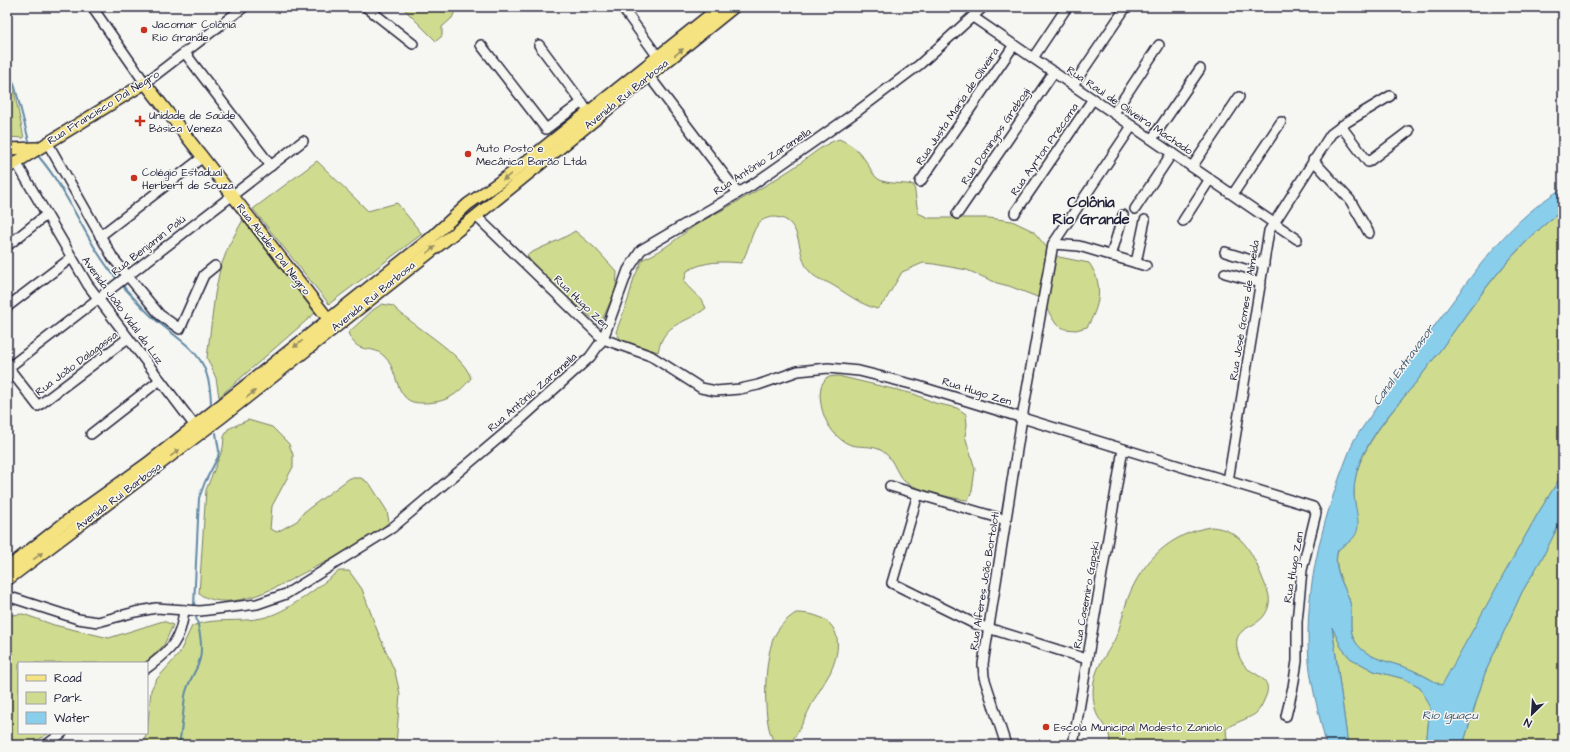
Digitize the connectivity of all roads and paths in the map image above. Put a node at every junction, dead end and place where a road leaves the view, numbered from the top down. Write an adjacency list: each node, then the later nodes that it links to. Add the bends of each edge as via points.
1 (92, 7): 22 (street)
2 (244, 7): 16 (street, Rua Francisco Dal Negro)
3 (366, 7): 11 (street)
4 (622, 7): 17 (street)
5 (720, 7): 17 (main road, Avenida Rui Barbosa)
6 (734, 7): 21 (main road, Avenida Rui Barbosa, one-way to 6)
7 (983, 7): 10 (street, Rua Antônio Zaramella)
8 (1067, 7): 18 (street)
9 (1124, 10): 23 (street)
10 (973, 17): 12 (street, Rua Raul de Oliveira Machado); 46 (street, Rua Antônio Zaramella, via 887,90)
11 (413, 44)
12 (1014, 44): 18 (street, Rua Raul de Oliveira Machado); 45 (street, Rua Justa Maria de Oliveira)
13 (481, 45): 27 (street, via 546,129)
14 (539, 45): 27 (street)
15 (1159, 45): 29 (street)
16 (185, 53): 22 (street, Rua Francisco Dal Negro); 42 (street)
17 (658, 57): 28 (main road, Avenida Rui Barbosa)
18 (1033, 58): 20 (street, Rua Raul de Oliveira Machado)
19 (1200, 69): 34 (street)
20 (1054, 72): 23 (street, Rua Raul de Oliveira Machado); 52 (street, Rua Domingos Grebogi)
21 (649, 76): 46 (street); 55 (main road, Avenida Rui Barbosa)
22 (145, 83): 36 (main road, Rua Francisco Dal Negro); 39 (main road, Rua Alcides Dal Negro)
23 (1073, 85): 26 (street, Rua Raul de Oliveira Machado)
24 (1390, 96): 32 (street, Rua José Gomes de Almeida)
25 (1240, 97): 43 (street)
26 (1093, 99): 29 (street, Rua Raul de Oliveira Machado); 51 (street, Rua Ayrton Précoma)
27 (582, 102): 28 (street)
28 (589, 112): 49 (main road, Avenida Rui Barbosa, one-way to 49, via 494,187)
29 (1114, 113): 31 (street, Rua Raul de Oliveira Machado)
30 (1281, 122): 47 (street)
31 (1132, 126): 34 (street, Rua Raul de Oliveira Machado); 62 (street)
32 (1341, 126): 33 (street, via 1368,162); 40 (street, Rua José Gomes de Almeida, via 1331,134)
33 (1409, 131)
34 (1152, 139): 38 (street, Rua Raul de Oliveira Machado)
35 (303, 141): 42 (street, Rua Benjamin Palú)
36 (43, 145): 37 (main road); 41 (main road, Rua Francisco Dal Negro); 60 (street)
37 (7, 149): 41 (main road, via 14,156)
38 (1172, 153): 43 (street, Rua Raul de Oliveira Machado); 50 (street)
39 (203, 157): 48 (main road, Rua Alcides Dal Negro); 60 (street)
40 (1313, 160): 58 (street, Rua José Gomes de Almeida); 59 (street, via 1350,200)
41 (11, 165): 53 (street, Avenida João Vidal da Luz)
42 (271, 166): 48 (street, Rua Benjamin Palú)
43 (1192, 167): 44 (street, Rua Raul de Oliveira Machado)
44 (1210, 179): 47 (street, Rua Raul de Oliveira Machado); 57 (street)
45 (920, 182)
46 (738, 193): 78 (street, Rua Antônio Zaramella, via 641,250 630,266)
47 (1233, 194): 58 (street, Rua Raul de Oliveira Machado)
48 (232, 195): 72 (street, Rua Benjamin Palú); 76 (main road, Rua Alcides Dal Negro)
49 (467, 205): 55 (main road, via 464,211 466,216); 76 (main road, Avenida Rui Barbosa)
50 (1135, 209)
51 (1015, 213)
52 (957, 214)
53 (46, 215): 63 (street); 66 (street, Avenida João Vidal da Luz)
54 (1124, 215): 65 (street)
55 (475, 217): 76 (main road, Avenida Rui Barbosa, one-way to 55); 78 (street, Rua Hugo Zen)
56 (1145, 220): 67 (street)
57 (1183, 221)
58 (1274, 222): 61 (street, Rua Raul de Oliveira Machado); 68 (street, Rua José Gomes de Almeida, via 1266,237)
59 (1369, 233)
60 (100, 236): 72 (street)
61 (1297, 239)
62 (1053, 244): 65 (street, via 1071,245); 81 (street, Rua Alferes João Bortoloti)
63 (7, 246)
64 (1225, 252): 68 (street)
65 (1112, 256): 67 (street)
66 (71, 258): 74 (street, Avenida João Vidal da Luz); 75 (street)
67 (1136, 263): 70 (street)
68 (1264, 264): 73 (street, Rua José Gomes de Almeida)
69 (215, 266): 72 (street, via 203,277 180,329 160,315)
70 (1146, 266)
71 (1224, 273): 73 (street)
72 (123, 280): 74 (street, Rua Benjamin Palú)
73 (1261, 283): 86 (street, Rua José Gomes de Almeida)
74 (98, 299): 77 (street, Avenida João Vidal da Luz); 79 (street, Rua Benjamin Palú)
75 (7, 307)
76 (332, 323): 82 (main road, Avenida Rui Barbosa)
77 (128, 338): 79 (street, Rua João Dalagassa, via 38,406); 80 (street, Avenida João Vidal da Luz)
78 (603, 339): 81 (street, Rua Hugo Zen, via 651,356 707,390 750,388 808,369 843,368 894,379); 93 (street, Rua Antônio Zaramella, via 590,357 524,416 376,539 272,600 212,610)
79 (8, 367)
80 (160, 380): 83 (street, Avenida João Vidal da Luz); 84 (street)
81 (1022, 418): 85 (street, Rua Hugo Zen); 89 (street, Rua Alferes João Bortoloti)
82 (207, 422): 83 (main road, Avenida Rui Barbosa); 91 (main road, Avenida Rui Barbosa, one-way to 82)
83 (195, 426): 90 (main road, Avenida Rui Barbosa)
84 (91, 434)
85 (1123, 449): 86 (street, Rua Hugo Zen); 95 (street, Rua Casemiro Gapski)
86 (1228, 480): 97 (street, Rua Hugo Zen, via 1313,507 1316,513 1302,570 1296,622 1297,661)
87 (890, 486): 88 (street)
88 (918, 494): 89 (street); 94 (street, via 892,583 958,617)
89 (1006, 520): 94 (street, Rua Alferes João Bortoloti)
90 (7, 568)
91 (7, 580)
92 (7, 596): 93 (street, Rua Antônio Zaramella, via 88,622 105,622 146,610)
93 (184, 610): 96 (street, via 181,629 174,644)
94 (988, 629): 95 (street); 100 (street, Rua Alferes João Bortoloti, via 983,664 984,677)
95 (1087, 659): 101 (street, Rua Casemiro Gapski)
96 (148, 667)
97 (1286, 716)
98 (61, 734): 99 (street)
99 (46, 745)
100 (1006, 745)
101 (1072, 745)

